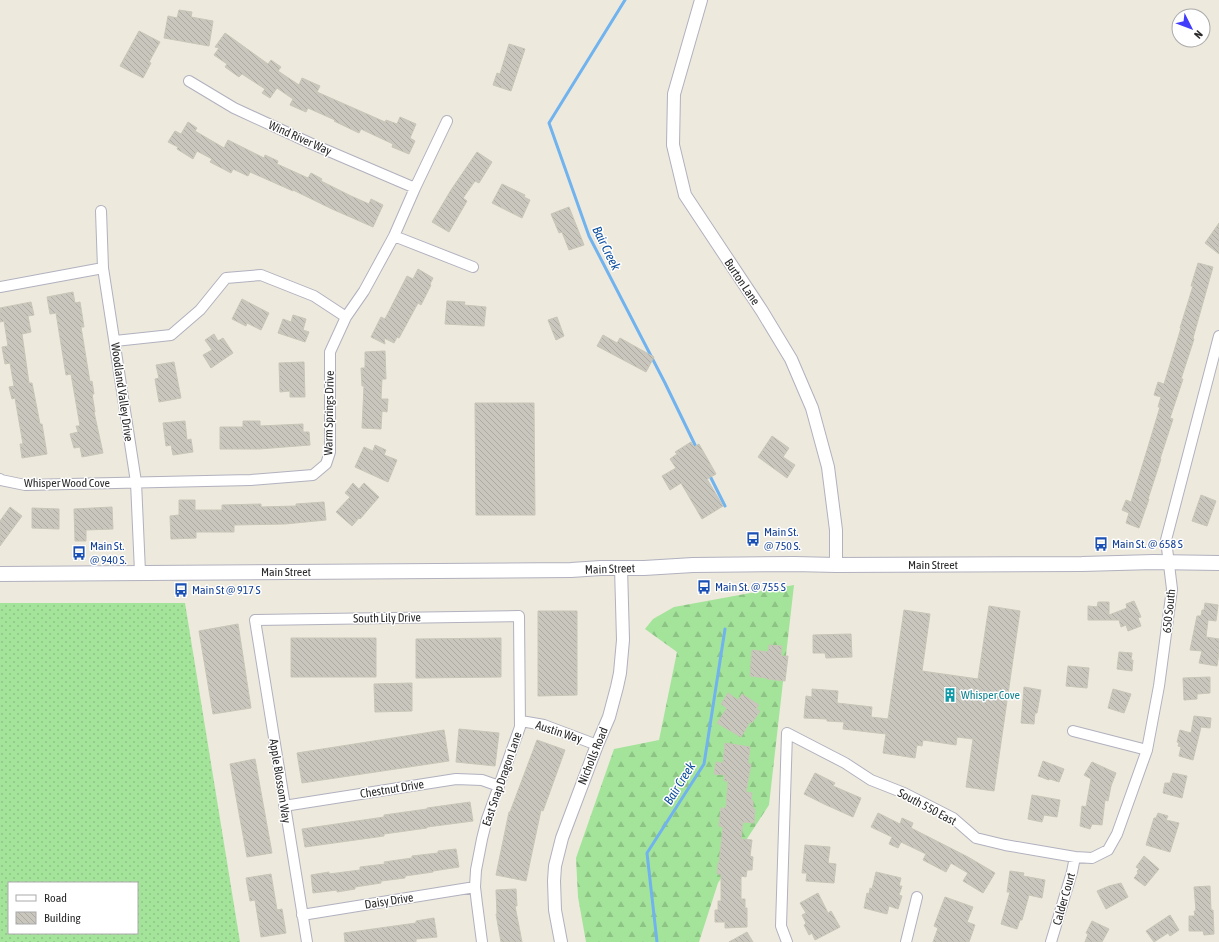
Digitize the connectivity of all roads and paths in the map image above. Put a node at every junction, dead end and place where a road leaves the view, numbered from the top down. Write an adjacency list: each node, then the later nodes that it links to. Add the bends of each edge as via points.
1 (701, 0): 18 (street, Burton Lane, via 674,94 674,145 685,195 791,359 812,408 828,467 836,530)
2 (189, 81): 4 (street, Wind River Way, via 234,108)
3 (447, 121): 4 (street, Warm Springs Drive)
4 (415, 188): 6 (street, Warm Springs Drive)
5 (101, 211): 8 (street, Woodland Valley Drive)
6 (394, 236): 7 (street); 10 (street, Warm Springs Drive, via 364,291)
7 (473, 267)
8 (103, 268): 9 (street); 12 (street, Woodland Valley Drive)
9 (0, 287)
10 (346, 317): 12 (street, via 314,296 261,275 226,278 200,310 171,335); 15 (street, Warm Springs Drive, via 330,352 330,452 326,464 313,475 252,480)
11 (1219, 336): 13 (street, 650 South)
12 (115, 341): 15 (street, Woodland Valley Drive)
13 (1214, 371): 16 (street, 650 South, via 1166,540)
14 (0, 479): 15 (street, Whisper Wood Cove, via 24,485)
15 (136, 482): 20 (street, Woodland Valley Drive)
16 (1169, 562): 17 (main road, Main Street); 18 (main road, Main Street); 27 (street, 650 South, via 1172,589 1159,686)
17 (1219, 562)
18 (836, 565): 19 (main road, Main Street, via 693,565)
19 (622, 568): 20 (main road, Main Street); 26 (street, Nicholls Road, via 623,633 620,672 609,717)
20 (140, 572): 21 (main road, Main Street)
21 (0, 574)
22 (519, 616): 23 (street, South Lily Drive); 24 (street, East Snap Dragon Lane)
23 (255, 620): 29 (street, Apple Blossom Way)
24 (521, 721): 26 (street, Austin Way, via 544,725); 28 (street, East Snap Dragon Lane)
25 (1073, 731): 27 (street)
26 (597, 744): 36 (street, Nicholls Road, via 562,838 557,859 555,903)
27 (1147, 750): 30 (street, 650 South, via 1117,834 1108,850 1092,858)
28 (499, 786): 29 (street, Chestnut Drive, via 482,780 456,779); 31 (street, East Snap Dragon Lane, via 482,838)
29 (284, 806): 33 (street, Apple Blossom Way)
30 (1075, 857): 37 (street, South 550 East, via 1005,846 976,838 953,818 904,793 870,780 845,763 787,734 781,926); 39 (street, Calder Court)
31 (475, 887): 33 (street, Daisy Drive); 35 (street, East Snap Dragon Lane)
32 (917, 897): 38 (street)
33 (302, 915): 34 (street, Apple Blossom Way)
34 (307, 942)
35 (482, 942)
36 (561, 942)
37 (786, 942)
38 (906, 942)
39 (1051, 942)

